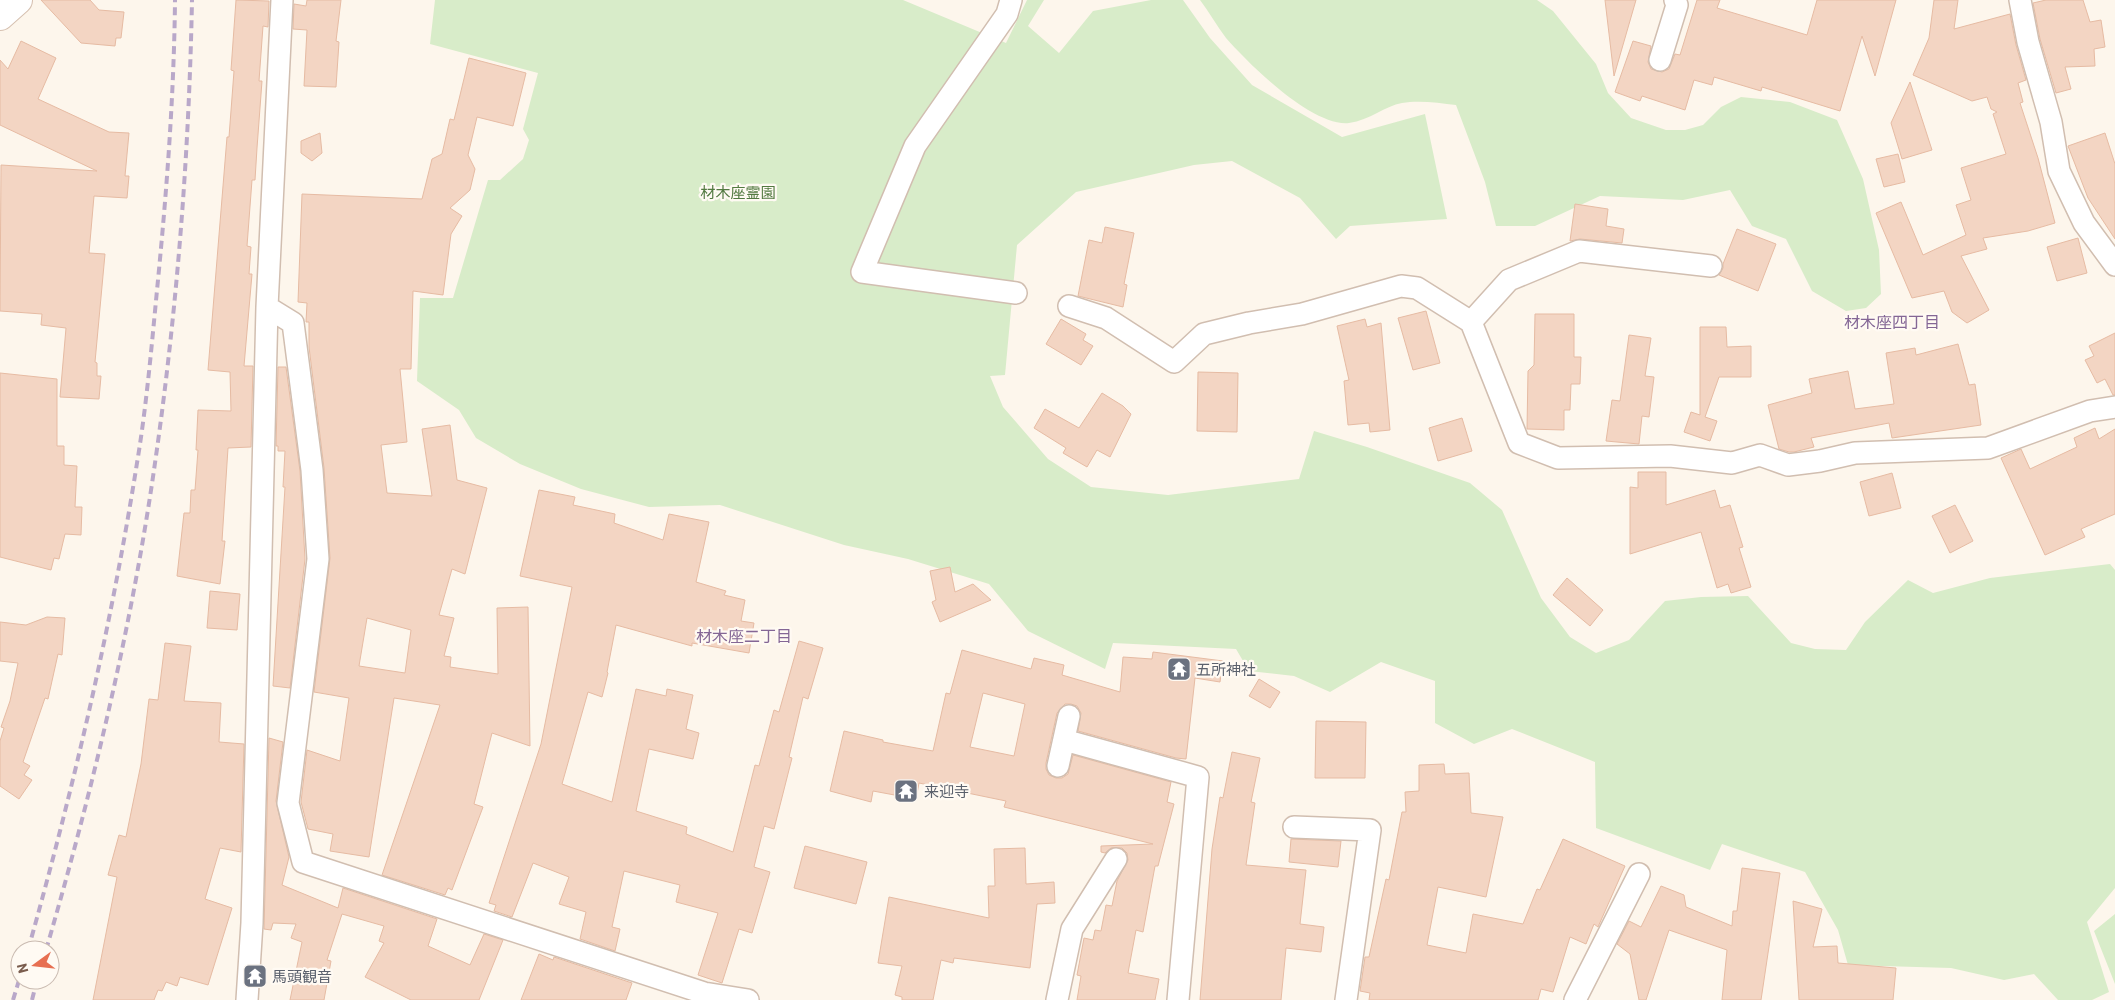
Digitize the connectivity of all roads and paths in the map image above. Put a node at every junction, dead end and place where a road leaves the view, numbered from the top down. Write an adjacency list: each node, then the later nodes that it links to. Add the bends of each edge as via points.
1 (18, 0): 6 (main road)
2 (282, 0): 12 (street)
3 (1011, 0): 10 (street, via 1007,14 915,146 862,272)
4 (1675, 0): 7 (street, via 1677,4)
5 (2020, 0): 8 (street, via 2028,42 2051,122 2059,171 2084,223)
6 (0, 16)
7 (1660, 60)
8 (2115, 265)
9 (1712, 266): 13 (street, via 1579,251 1508,280)
10 (1016, 293)
11 (1069, 306): 13 (street, via 1106,318 1174,362 1204,334 1302,314 1401,286 1417,288)
12 (267, 307): 21 (street, via 252,923); 22 (street, via 293,323 312,470 318,560 288,803 303,862 704,993)
13 (1471, 322): 14 (street, via 1519,443 1558,458 1670,456 1732,463 1760,455 1788,465 1855,453 1988,448 2090,410)
14 (2115, 407)
15 (1069, 716): 16 (street)
16 (1064, 740): 17 (street); 24 (street, via 1198,777)
17 (1058, 766)
18 (1294, 827): 25 (street, via 1370,830)
19 (1116, 859): 23 (street, via 1072,929)
20 (1639, 874): 26 (street)
21 (247, 1000)
22 (748, 1000)
23 (1057, 1000)
24 (1178, 1000)
25 (1346, 1000)
26 (1575, 1000)

